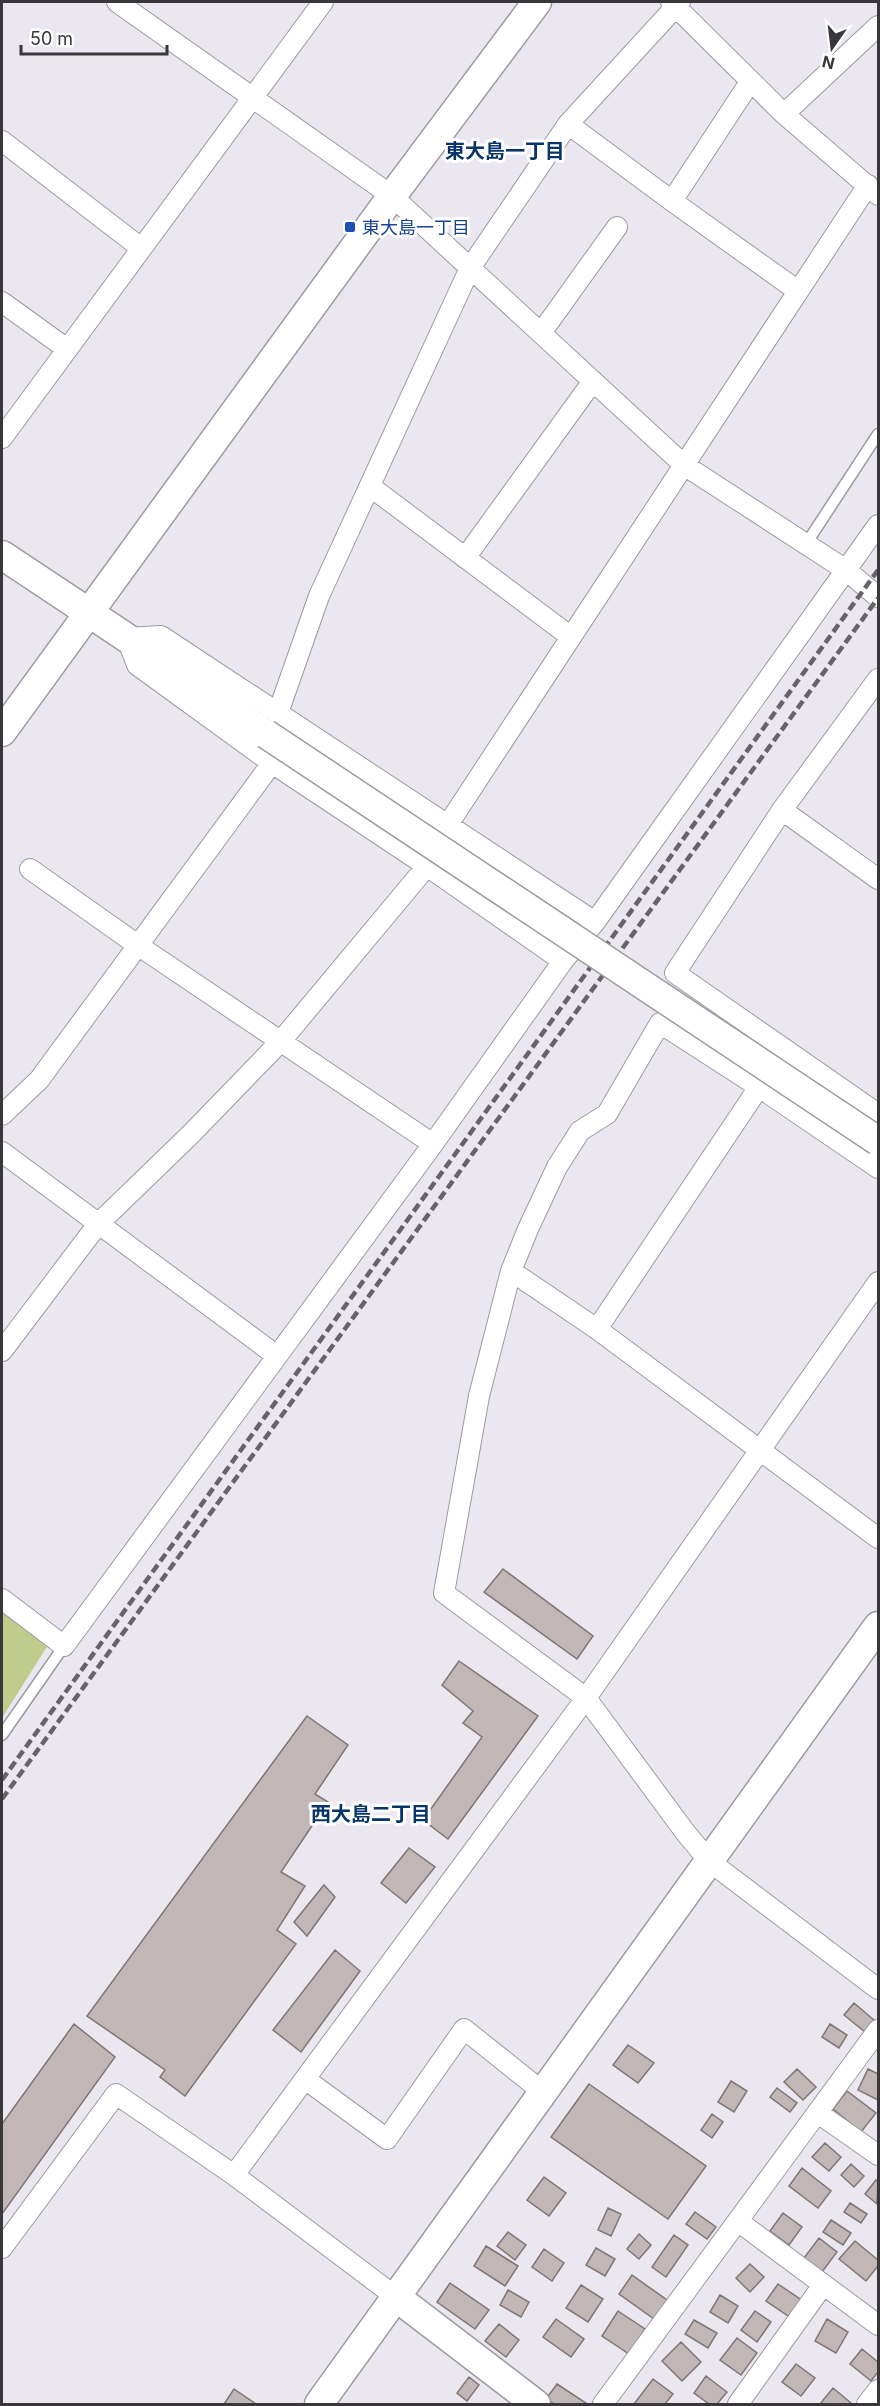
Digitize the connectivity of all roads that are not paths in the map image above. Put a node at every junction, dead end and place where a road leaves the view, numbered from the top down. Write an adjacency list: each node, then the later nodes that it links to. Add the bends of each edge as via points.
1 (117, 2): 7 (street)
2 (323, 2): 7 (street)
3 (537, 2): 12 (street)
4 (675, 3): 6 (street); 9 (street)
5 (879, 26): 8 (street)
6 (750, 82): 8 (street); 13 (street)
7 (252, 96): 12 (street); 15 (street)
8 (784, 114): 11 (street)
9 (568, 124): 13 (street); 16 (street)
10 (2, 141): 15 (street)
11 (873, 190): 17 (street)
12 (392, 196): 16 (street); 32 (street)
13 (672, 201): 17 (street)
14 (617, 227): 19 (street)
15 (141, 248): 20 (street)
16 (470, 268): 19 (street); 25 (street)
17 (798, 291): 24 (street)
18 (2, 302): 20 (street)
19 (541, 333): 21 (street)
20 (66, 349): 23 (street)
21 (593, 381): 24 (street); 29 (street)
22 (879, 434): 27 (lane)
23 (2, 438)
24 (684, 465): 27 (street); 33 (street)
25 (371, 487): 29 (street); 36 (street, via 319,596)
26 (879, 525): 30 (street)
27 (806, 544): 30 (street)
28 (2, 555): 32 (street)
29 (465, 558): 33 (street)
30 (846, 570): 31 (street); 44 (street)
31 (879, 597)
32 (89, 612): 34 (street); 37 (street)
33 (571, 637): 40 (street)
34 (128, 638): 36 (street); 38 (street, via 137,665)
35 (879, 679): 39 (street)
36 (272, 724): 40 (street); 51 (street, bridge)
37 (2, 732)
38 (272, 763): 41 (street); 45 (street)
39 (782, 810): 43 (street); 49 (street, via 675,973)
40 (447, 826): 44 (street)
41 (427, 866): 46 (street); 47 (street)
42 (30, 869): 45 (street)
43 (879, 879)
44 (595, 922): 46 (street)
45 (139, 946): 47 (street); 50 (street, via 39,1080)
46 (562, 961): 52 (street)
47 (281, 1041): 52 (street); 55 (street)
48 (759, 1087): 54 (street); 56 (street, via 660,1023 608,1114 580,1131 557,1167); 58 (street)
49 (879, 1114)
50 (2, 1115)
51 (879, 1141)
52 (433, 1144): 60 (street)
53 (2, 1152): 55 (street)
54 (879, 1168)
55 (98, 1224): 59 (street); 60 (street)
56 (511, 1271): 58 (street); 66 (street, via 479,1396 444,1593)
57 (879, 1282): 61 (street)
58 (597, 1329): 61 (street)
59 (2, 1351)
60 (277, 1356): 65 (street)
61 (761, 1451): 62 (street); 66 (street)
62 (879, 1538)
63 (2, 1599): 65 (street)
64 (879, 1626): 68 (street)
65 (64, 1646): 67 (lane)
66 (586, 1698): 68 (street); 71 (street)
67 (2, 1735)
68 (709, 1861): 69 (street); 72 (street)
69 (879, 1989)
70 (879, 2030): 73 (street)
71 (305, 2079): 72 (street, via 387,2139 464,2029); 75 (street)
72 (543, 2092): 79 (street)
73 (818, 2113): 74 (street); 76 (street)
74 (879, 2155)
75 (234, 2175): 77 (street, via 116,2094); 79 (street)
76 (739, 2222): 78 (street); 84 (street)
77 (2, 2248)
78 (823, 2285): 80 (street); 85 (street)
79 (396, 2297): 82 (street); 83 (street)
80 (879, 2325)
81 (879, 2390): 86 (street)
82 (319, 2404)
83 (536, 2404)
84 (603, 2404)
85 (738, 2404)
86 (867, 2404)

